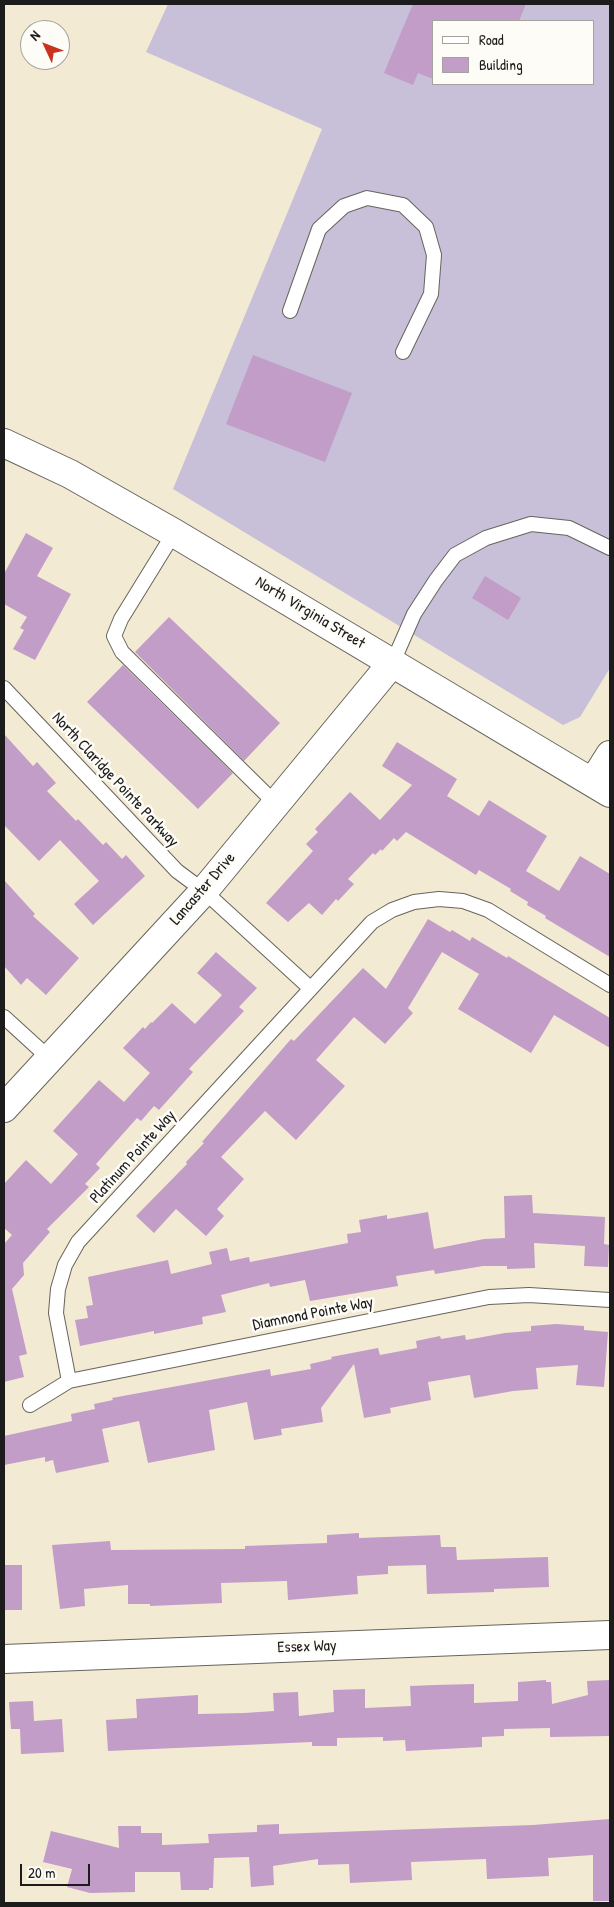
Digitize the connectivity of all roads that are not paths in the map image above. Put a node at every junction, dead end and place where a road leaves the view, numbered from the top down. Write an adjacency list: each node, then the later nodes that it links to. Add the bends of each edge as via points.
1 (290, 311): 2 (lane, via 319,229 344,206 367,198 403,205 426,226 434,255 431,294)
2 (403, 352)
3 (4, 443): 4 (street, North Virginia Street, via 70,474)
4 (174, 533): 6 (street, North Virginia Street); 10 (lane, via 121,619 114,636 122,652)
5 (610, 548): 6 (lane, via 569,528 531,524 486,538 455,555 436,580 414,614)
6 (393, 662): 9 (street, North Virginia Street); 10 (street, Lancaster Drive)
7 (4, 688): 11 (lane, North Claridge Pointe Parkway, via 177,871)
8 (610, 755): 9 (street)
9 (602, 788)
10 (276, 804): 11 (street, Lancaster Drive)
11 (204, 891): 13 (lane, North Claridge Pointe Parkway); 15 (street, Lancaster Drive)
12 (610, 985): 13 (lane, Platinum Pointe Way, via 488,910 463,901 439,899 414,902 372,922)
13 (310, 988): 18 (lane, Platinum Pointe Way, via 78,1242 65,1264 56,1313)
14 (4, 1016): 15 (lane)
15 (49, 1058): 16 (street, Lancaster Drive)
16 (4, 1108)
17 (610, 1300): 18 (lane, Diamnond Pointe Way, via 529,1295 489,1297)
18 (69, 1381): 19 (lane, Diamnond Pointe Way)
19 (30, 1405)
20 (610, 1635): 21 (street, Essex Way)
21 (4, 1659)

